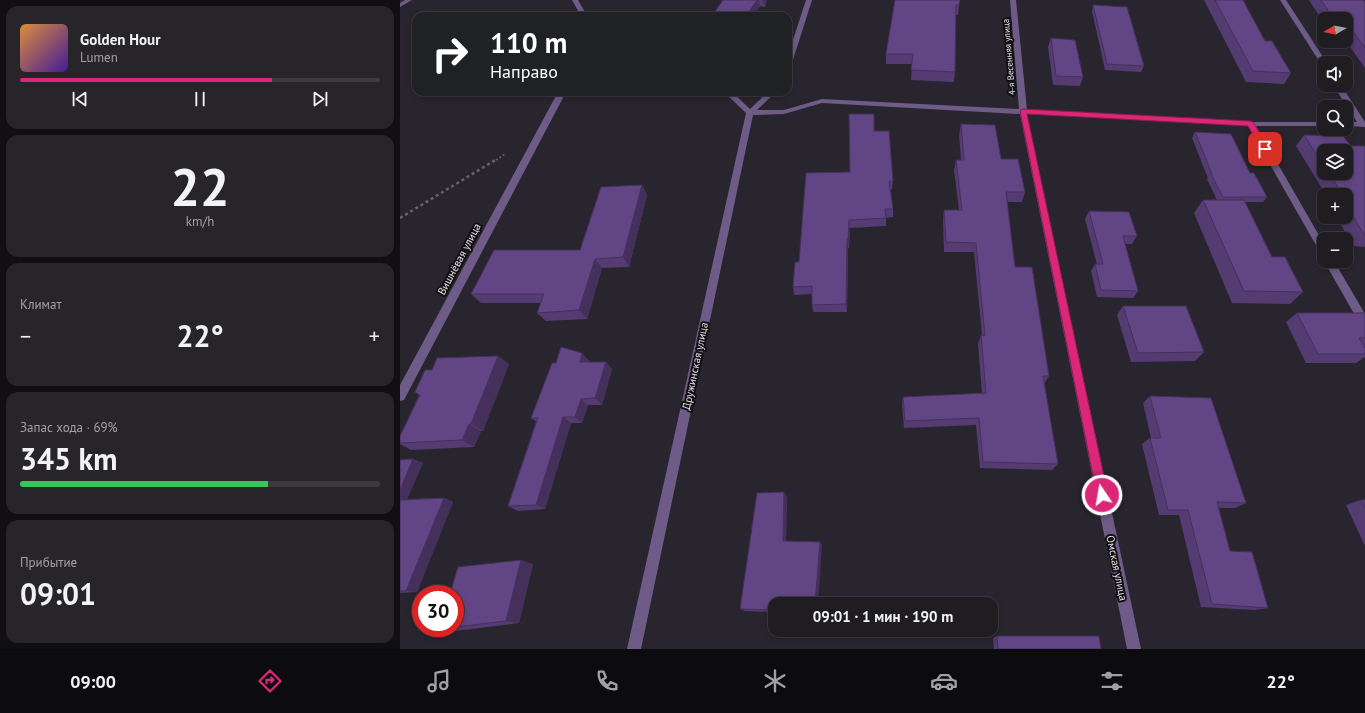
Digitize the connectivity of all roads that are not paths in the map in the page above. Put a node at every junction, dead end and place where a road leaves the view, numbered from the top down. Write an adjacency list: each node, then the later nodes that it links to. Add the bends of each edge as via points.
1 (409, 0): 6 (street)
2 (575, 0): 7 (street)
3 (809, 0): 8 (street)
4 (1013, 0): 14 (street, 4-я Весенняя улица)
5 (1283, 0): 9 (street)
6 (400, 5)
7 (582, 12)
8 (792, 53)
9 (1319, 56)
10 (1343, 92): 19 (street)
11 (560, 96): 23 (street, Вишнёвая улица)
12 (732, 96): 15 (street)
13 (768, 96): 15 (street)
14 (1023, 111): 15 (street, via 822,101 784,112); 16 (street); 25 (street, Омская улица)
15 (750, 113): 24 (street, Дружинская улица)
16 (1250, 124): 17 (street); 20 (street)
17 (1317, 124)
18 (1353, 124): 19 (street)
19 (1364, 125)
20 (1317, 240)
21 (1333, 268): 22 (street)
22 (1365, 323)
23 (400, 396)
24 (634, 649)
25 (1134, 649)

